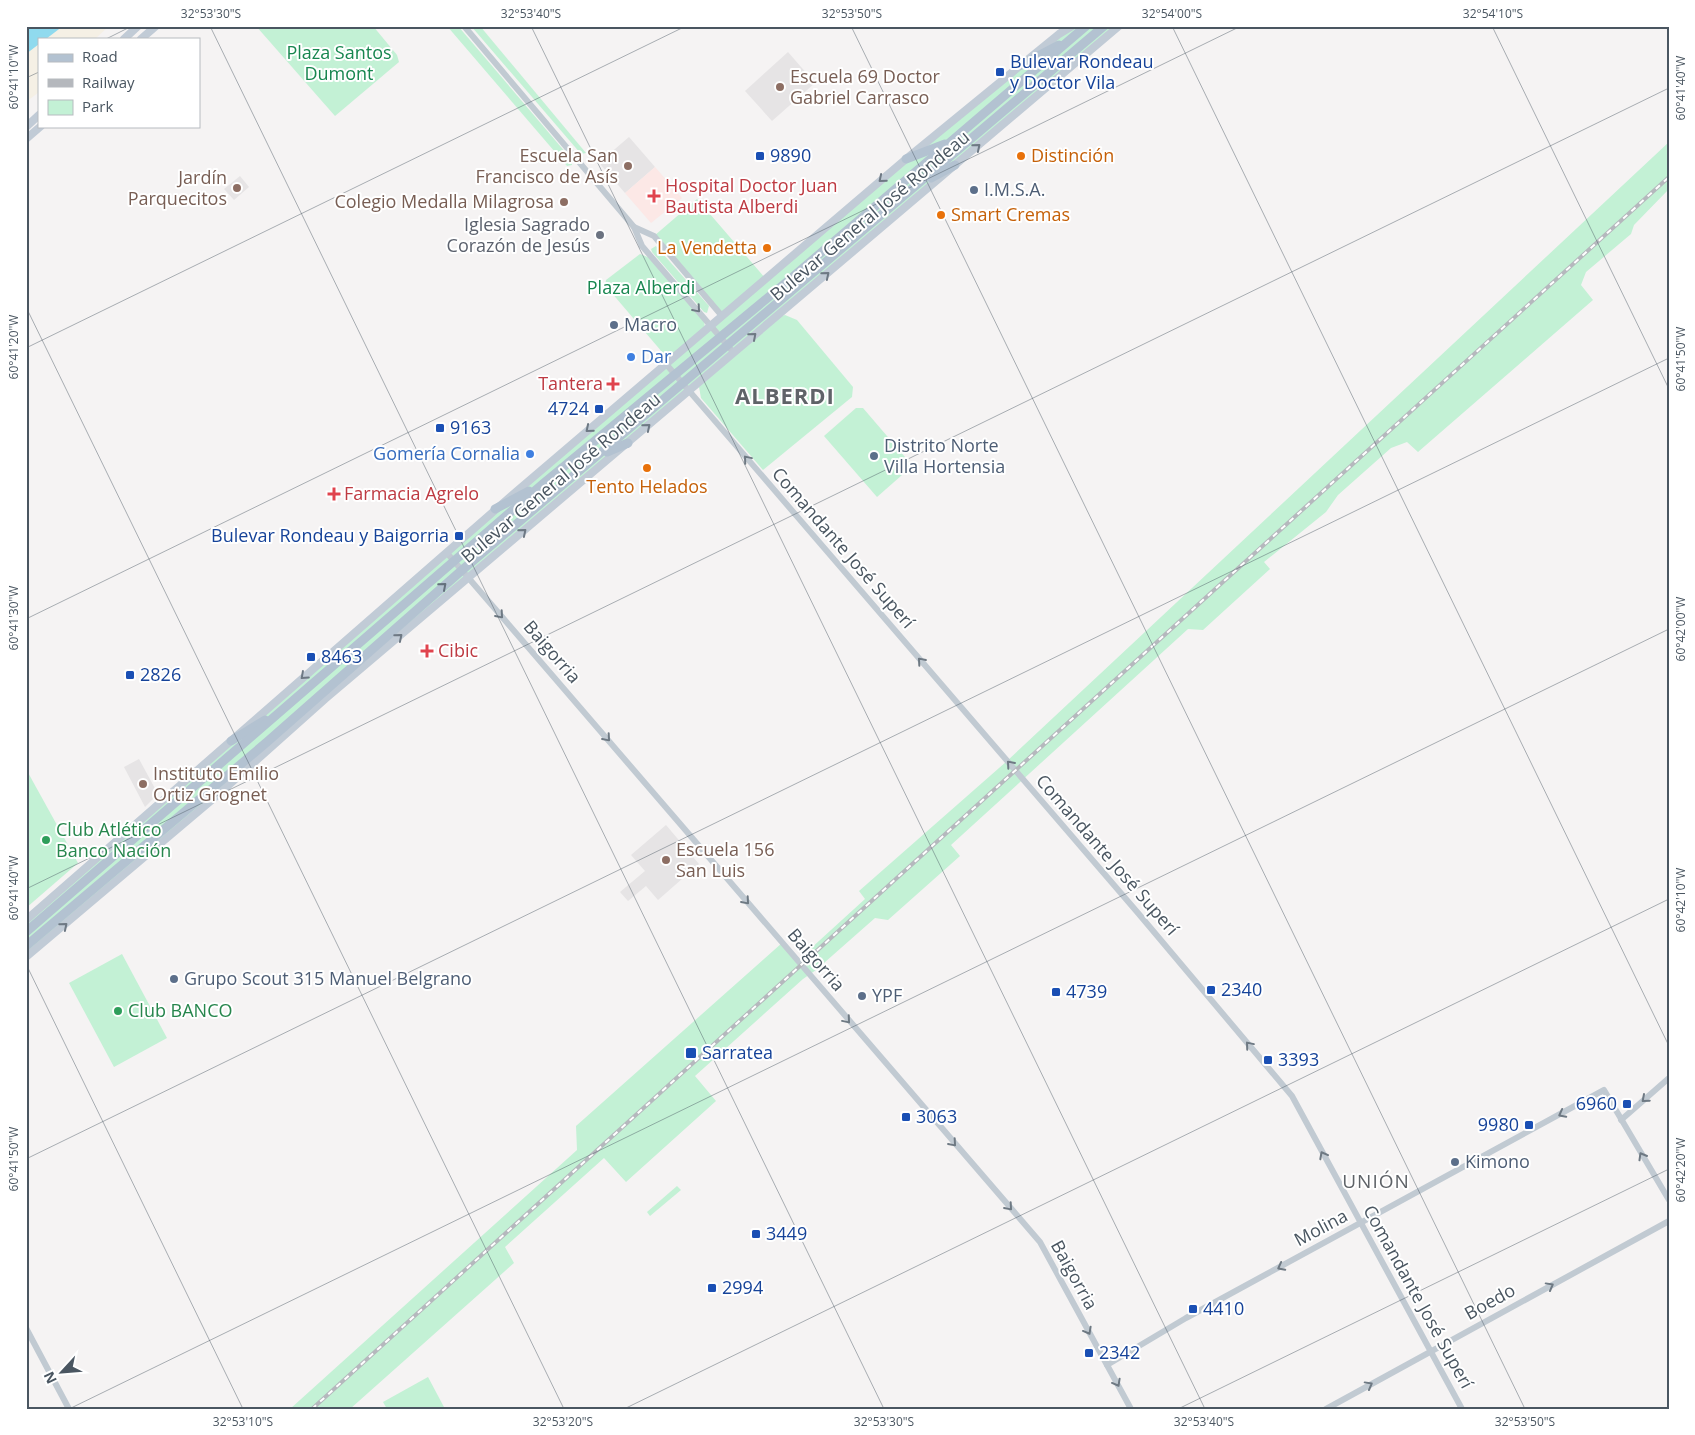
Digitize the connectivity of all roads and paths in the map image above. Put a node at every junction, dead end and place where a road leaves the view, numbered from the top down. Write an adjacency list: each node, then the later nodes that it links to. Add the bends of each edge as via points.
1 (138, 26): 8 (main road)
2 (156, 26): 9 (main road)
3 (464, 26): 20 (street)
4 (1072, 26): 11 (main road, Bulevar General José Rondeau)
5 (1086, 26): 10 (main road, Bulevar General José Rondeau)
6 (1104, 26): 19 (main road, Bulevar General José Rondeau)
7 (1118, 26): 18 (main road, Bulevar General José Rondeau, one-way to 7)
8 (125, 38)
9 (142, 38)
10 (1072, 38): 11 (main road); 16 (main road, Bulevar General José Rondeau)
11 (1021, 65): 17 (main road, Bulevar General José Rondeau)
12 (38, 117): 13 (main road)
13 (26, 126)
14 (39, 128): 15 (main road)
15 (26, 139)
16 (952, 142): 17 (main road); 23 (main road, Bulevar General José Rondeau)
17 (906, 159): 21 (main road, Bulevar General José Rondeau, one-way to 21)
18 (955, 165): 19 (main road); 25 (main road, Bulevar General José Rondeau, one-way to 18)
19 (915, 186): 24 (main road, Bulevar General José Rondeau)
20 (634, 228): 21 (street, via 654,236); 22 (street, one-way to 22, via 642,246)
21 (722, 316): 22 (main road, Bulevar General José Rondeau)
22 (711, 326): 23 (street); 26 (main road, Bulevar General José Rondeau)
23 (721, 337): 24 (street); 27 (main road, Bulevar General José Rondeau)
24 (728, 345): 25 (street); 28 (main road, Bulevar General José Rondeau)
25 (734, 353): 28 (main road, Bulevar General José Rondeau)
26 (666, 364): 27 (street, Comandante José Superí); 32 (main road, Bulevar General José Rondeau, one-way to 32)
27 (676, 374): 28 (street, Comandante José Superí); 31 (main road, Bulevar General José Rondeau)
28 (686, 387): 29 (main road, Bulevar General José Rondeau, one-way to 28); 30 (main road, Bulevar General José Rondeau); 51 (street, Comandante José Superí, one-way to 28, via 1292,1096)
29 (628, 442): 30 (main road); 36 (main road, Bulevar General José Rondeau, one-way to 29)
30 (596, 458): 35 (main road, Bulevar General José Rondeau)
31 (544, 483): 32 (main road); 34 (main road, Bulevar General José Rondeau)
32 (496, 509): 33 (main road, Bulevar General José Rondeau)
33 (446, 553): 34 (street, Baigorria); 40 (main road, Bulevar General José Rondeau, one-way to 40)
34 (453, 561): 35 (street, Baigorria); 39 (main road, Bulevar General José Rondeau)
35 (461, 571): 36 (street, Baigorria); 38 (main road, Bulevar General José Rondeau, one-way to 35)
36 (468, 579): 37 (main road, Bulevar General José Rondeau, one-way to 36); 54 (street, Baigorria, one-way to 54, via 1040,1242)
37 (384, 650): 38 (main road); 41 (main road, Bulevar General José Rondeau)
38 (367, 654): 42 (main road, Bulevar General José Rondeau)
39 (286, 707): 40 (main road); 44 (main road, Bulevar General José Rondeau)
40 (231, 741): 43 (main road, Bulevar General José Rondeau)
41 (150, 852): 42 (main road); 46 (main road, Bulevar General José Rondeau, one-way to 41)
42 (126, 863): 45 (main road, Bulevar General José Rondeau)
43 (26, 920)
44 (26, 932)
45 (26, 946)
46 (26, 957)
47 (1669, 1078): 48 (street, one-way to 48)
48 (1621, 1120): 49 (street, one-way to 48); 51 (street, Molina, one-way to 51, via 1604,1090)
49 (1669, 1200)
50 (1669, 1221): 53 (street, Boedo, one-way to 50)
51 (1361, 1223): 53 (street, Comandante José Superí); 54 (street, Molina, one-way to 54)
52 (26, 1328): 55 (street)
53 (1430, 1352): 57 (street, Boedo, one-way to 53); 58 (street, Comandante José Superí)
54 (1107, 1365): 56 (street, Baigorria, one-way to 56)
55 (69, 1409)
56 (1131, 1409)
57 (1326, 1409)
58 (1462, 1409)

